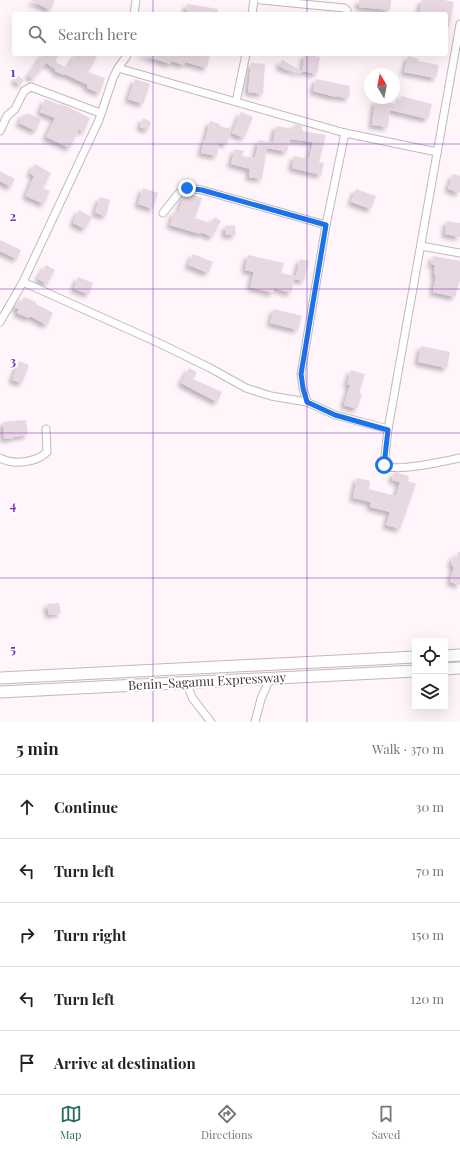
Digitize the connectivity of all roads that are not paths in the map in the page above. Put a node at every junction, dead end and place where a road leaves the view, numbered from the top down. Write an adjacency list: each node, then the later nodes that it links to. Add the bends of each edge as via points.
1 (136, 0): 4 (street)
2 (254, 0): 5 (street)
3 (261, 0): 6 (street, via 344,8)
4 (134, 12)
5 (252, 12)
6 (346, 12)
7 (460, 24): 15 (street)
8 (126, 56): 10 (street)
9 (246, 56): 11 (street)
10 (118, 68): 11 (street); 12 (street)
11 (236, 102): 14 (street)
12 (100, 113): 13 (street, via 31,87 24,91 15,109 6,116); 20 (street)
13 (0, 131)
14 (346, 133): 15 (street); 17 (street)
15 (437, 152): 18 (street)
16 (163, 213): 17 (street, via 178,194 187,188)
17 (326, 225): 22 (street, via 301,374)
18 (420, 246): 19 (street); 24 (street)
19 (460, 253)
20 (23, 282): 21 (street); 22 (street, via 161,344 246,388 271,396)
21 (0, 322)
22 (307, 402): 24 (street, via 335,415)
23 (46, 429): 25 (street, via 47,452 42,457 15,462)
24 (388, 430): 26 (street, via 384,459 384,465 388,468 403,468)
25 (0, 458)
26 (460, 458)
27 (460, 655): 28 (highway)
28 (448, 656)
29 (412, 657): 33 (highway, Benin-Sagamu Expressway)
30 (460, 668): 31 (highway)
31 (448, 669)
32 (412, 670): 34 (highway, Benin-Sagamu Expressway)
33 (0, 678)
34 (270, 678): 35 (highway, Benin-Sagamu Expressway); 38 (street)
35 (186, 683): 36 (highway, Benin-Sagamu Expressway); 37 (street, via 192,699)
36 (0, 692)
37 (211, 722)
38 (255, 722)

